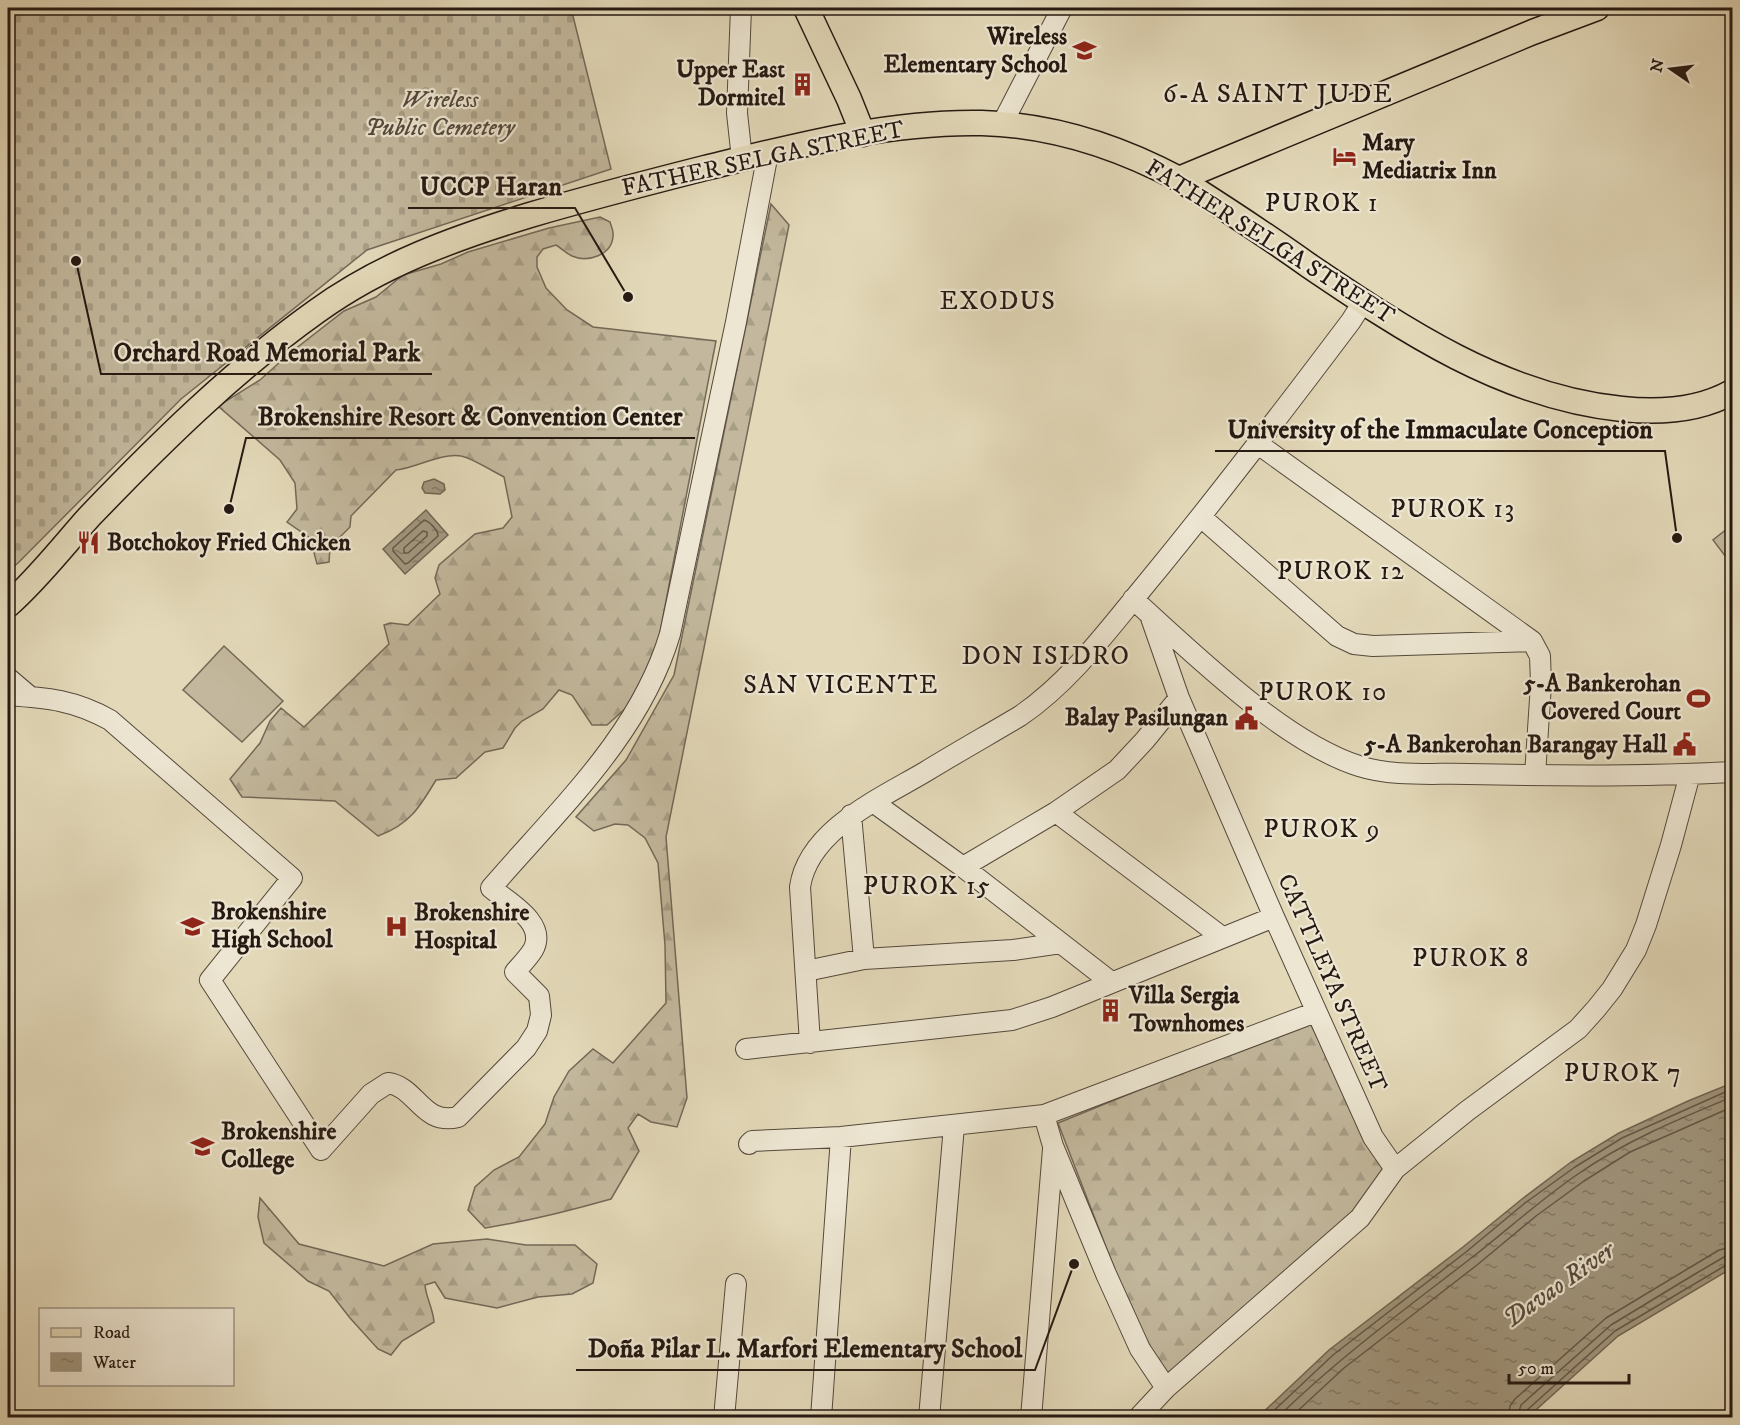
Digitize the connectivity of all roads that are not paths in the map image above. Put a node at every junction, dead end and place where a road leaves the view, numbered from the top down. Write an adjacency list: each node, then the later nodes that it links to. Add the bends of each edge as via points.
1 (741, 8): 8 (street, via 737,113)
2 (806, 8): 6 (main road)
3 (1062, 8): 5 (street)
4 (1597, 8): 9 (main road)
5 (1002, 124): 6 (main road, FATHER SELGA STREET, via 953,123); 9 (main road, FATHER SELGA STREET, via 1071,134 1108,146)
6 (863, 134): 7 (main road, FATHER SELGA STREET)
7 (768, 153): 8 (main road, FATHER SELGA STREET); 20 (street, via 670,634 653,680 626,728 491,888 534,927 536,943 515,972 539,996 541,1015 526,1048 463,1112 452,1118 436,1116 421,1108 404,1088 388,1083 370,1094 321,1150 210,980 292,878 110,720 77,705)
8 (742, 159): 15 (main road, FATHER SELGA STREET, via 607,192 494,226 405,260 349,289 291,330 215,394 91,516)
9 (1179, 179): 10 (main road, FATHER SELGA STREET)
10 (1363, 302): 11 (main road, FATHER SELGA STREET, via 1474,366 1566,400 1630,410 1665,410 1705,404); 12 (street)
11 (1732, 392)
12 (1258, 444): 13 (street); 17 (street)
13 (1201, 518): 14 (street); 17 (street, via 1337,636 1354,644)
14 (1133, 599): 16 (street); 25 (street, via 1067,677 1036,705)
15 (8, 606)
16 (1149, 614): 21 (street, CATTLEYA STREET); 24 (street, via 1272,717 1330,754 1386,772)
17 (1532, 641): 24 (street, via 1540,656 1541,684)
18 (8, 678): 20 (street)
19 (8, 695): 20 (street)
20 (28, 695)
21 (1179, 698): 26 (street, via 1117,770); 29 (street, CATTLEYA STREET)
22 (1732, 772): 23 (street)
23 (1690, 774): 24 (street); 43 (street, via 1646,925 1612,989 1578,1029)
24 (1535, 775)
25 (873, 802): 27 (street); 28 (street)
26 (1056, 812): 28 (street); 30 (street)
27 (851, 815): 32 (street); 33 (street, via 816,850 802,875)
28 (963, 867): 31 (street)
29 (1274, 917): 30 (street); 35 (street, CATTLEYA STREET)
30 (1222, 937): 34 (street)
31 (1061, 943): 32 (street, via 1013,950); 34 (street)
32 (864, 959): 33 (street)
33 (806, 971): 36 (street)
34 (1111, 982): 36 (street, via 1012,1020)
35 (1316, 1012): 38 (street); 43 (street, CATTLEYA STREET, via 1374,1137)
36 (810, 1043): 37 (street)
37 (746, 1049)
38 (1044, 1115): 39 (street); 42 (street)
39 (954, 1126): 40 (street); 48 (street)
40 (841, 1137): 41 (street); 47 (street)
41 (749, 1144)
42 (1053, 1146): 45 (street, via 1140,1349); 49 (street)
43 (1395, 1169): 45 (street, via 1360,1218)
44 (736, 1284): 46 (street)
45 (1166, 1388): 50 (street)
46 (724, 1418)
47 (821, 1418)
48 (929, 1418)
49 (1031, 1418)
50 (1138, 1418)

